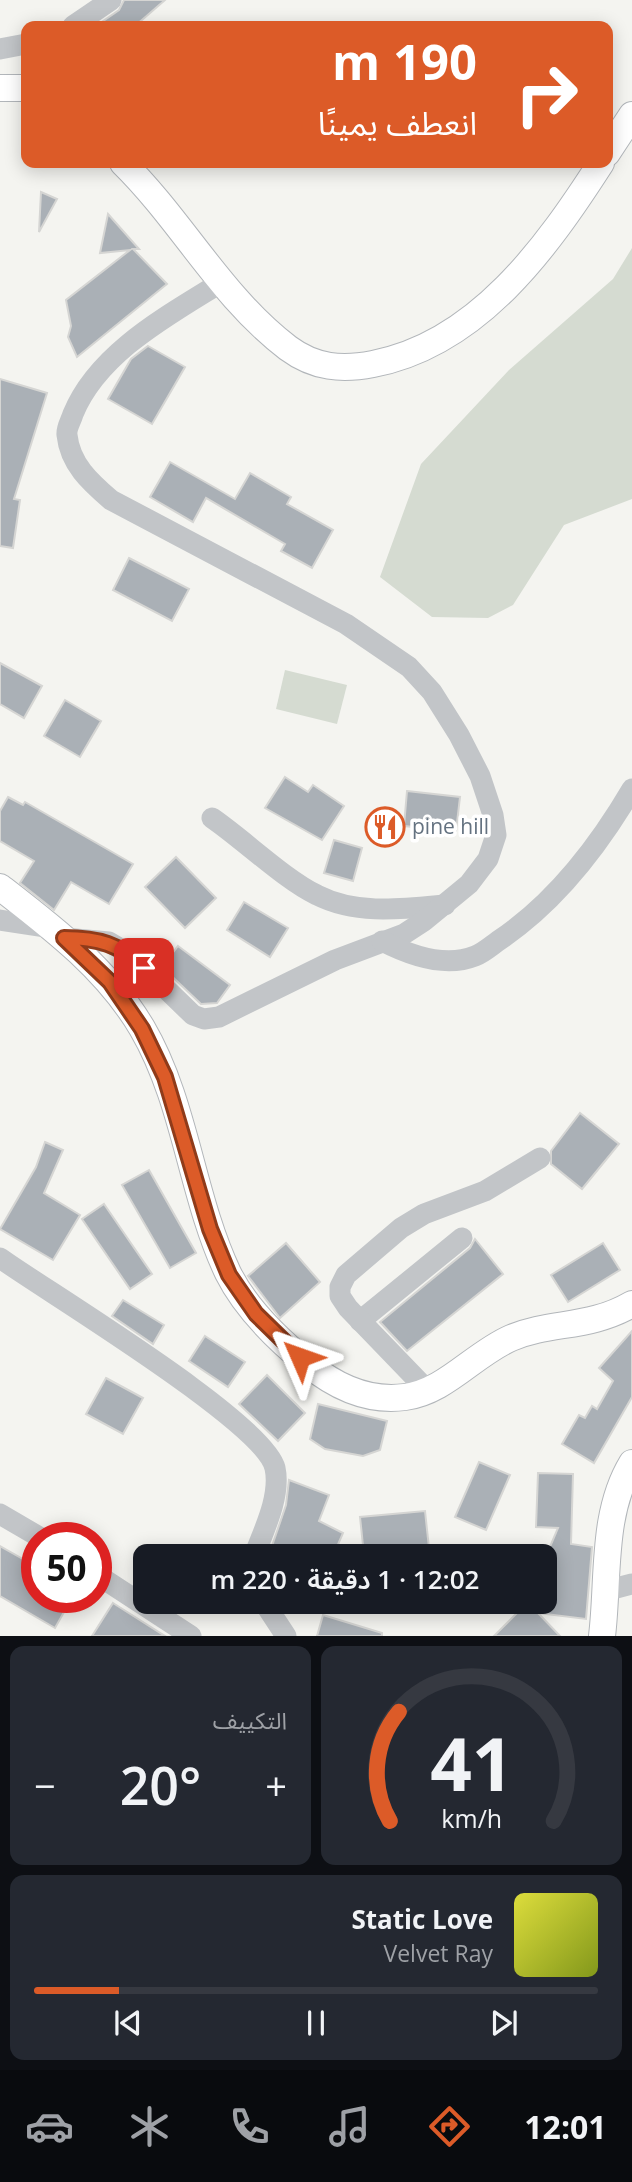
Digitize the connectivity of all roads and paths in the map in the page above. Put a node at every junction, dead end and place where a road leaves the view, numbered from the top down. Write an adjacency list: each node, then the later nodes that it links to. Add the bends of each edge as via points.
1 (111, 0): 2 (street)
2 (80, 15)
3 (21, 45): 4 (street)
4 (0, 49)
5 (0, 88): 6 (main road)
6 (21, 88)
7 (632, 115): 8 (main road)
8 (613, 144)
9 (135, 168): 11 (main road)
10 (597, 168): 11 (main road, via 521,272 488,304 448,336 384,362 349,368 322,366 289,349)
11 (220, 282): 15 (street, via 162,319 98,374 78,402 66,432 73,459 110,500 346,624 409,667 432,692 480,776 496,835 488,859)
12 (632, 789): 18 (street, via 572,876 520,926 475,956 445,961 408,954)
13 (212, 818): 15 (street, via 315,895 339,904 371,909)
14 (0, 887): 17 (main road)
15 (447, 904): 18 (street, via 404,934)
16 (0, 920): 17 (street)
17 (59, 933): 18 (street, via 109,942 131,955 193,1015 204,1019 219,1017); 24 (main road, via 110,982 142,1029 165,1077 210,1229 229,1275 256,1314 330,1382 372,1399)
18 (382, 941)
19 (540, 1158): 23 (street, via 485,1191 424,1213 360,1260 340,1287 341,1296)
20 (463, 1238): 23 (street)
21 (0, 1258): 28 (street, via 182,1380 250,1432 269,1453 276,1486)
22 (632, 1304): 24 (main road, via 611,1316 511,1338)
23 (360, 1321): 24 (street)
24 (428, 1391)
25 (632, 1464): 31 (main road, via 617,1500)
26 (0, 1514): 27 (street)
27 (21, 1526)
28 (258, 1544)
29 (112, 1584): 33 (street)
30 (632, 1584): 31 (street)
31 (605, 1591): 35 (main road)
32 (272, 1614): 34 (street)
33 (191, 1636)
34 (286, 1636)
35 (601, 1636)

